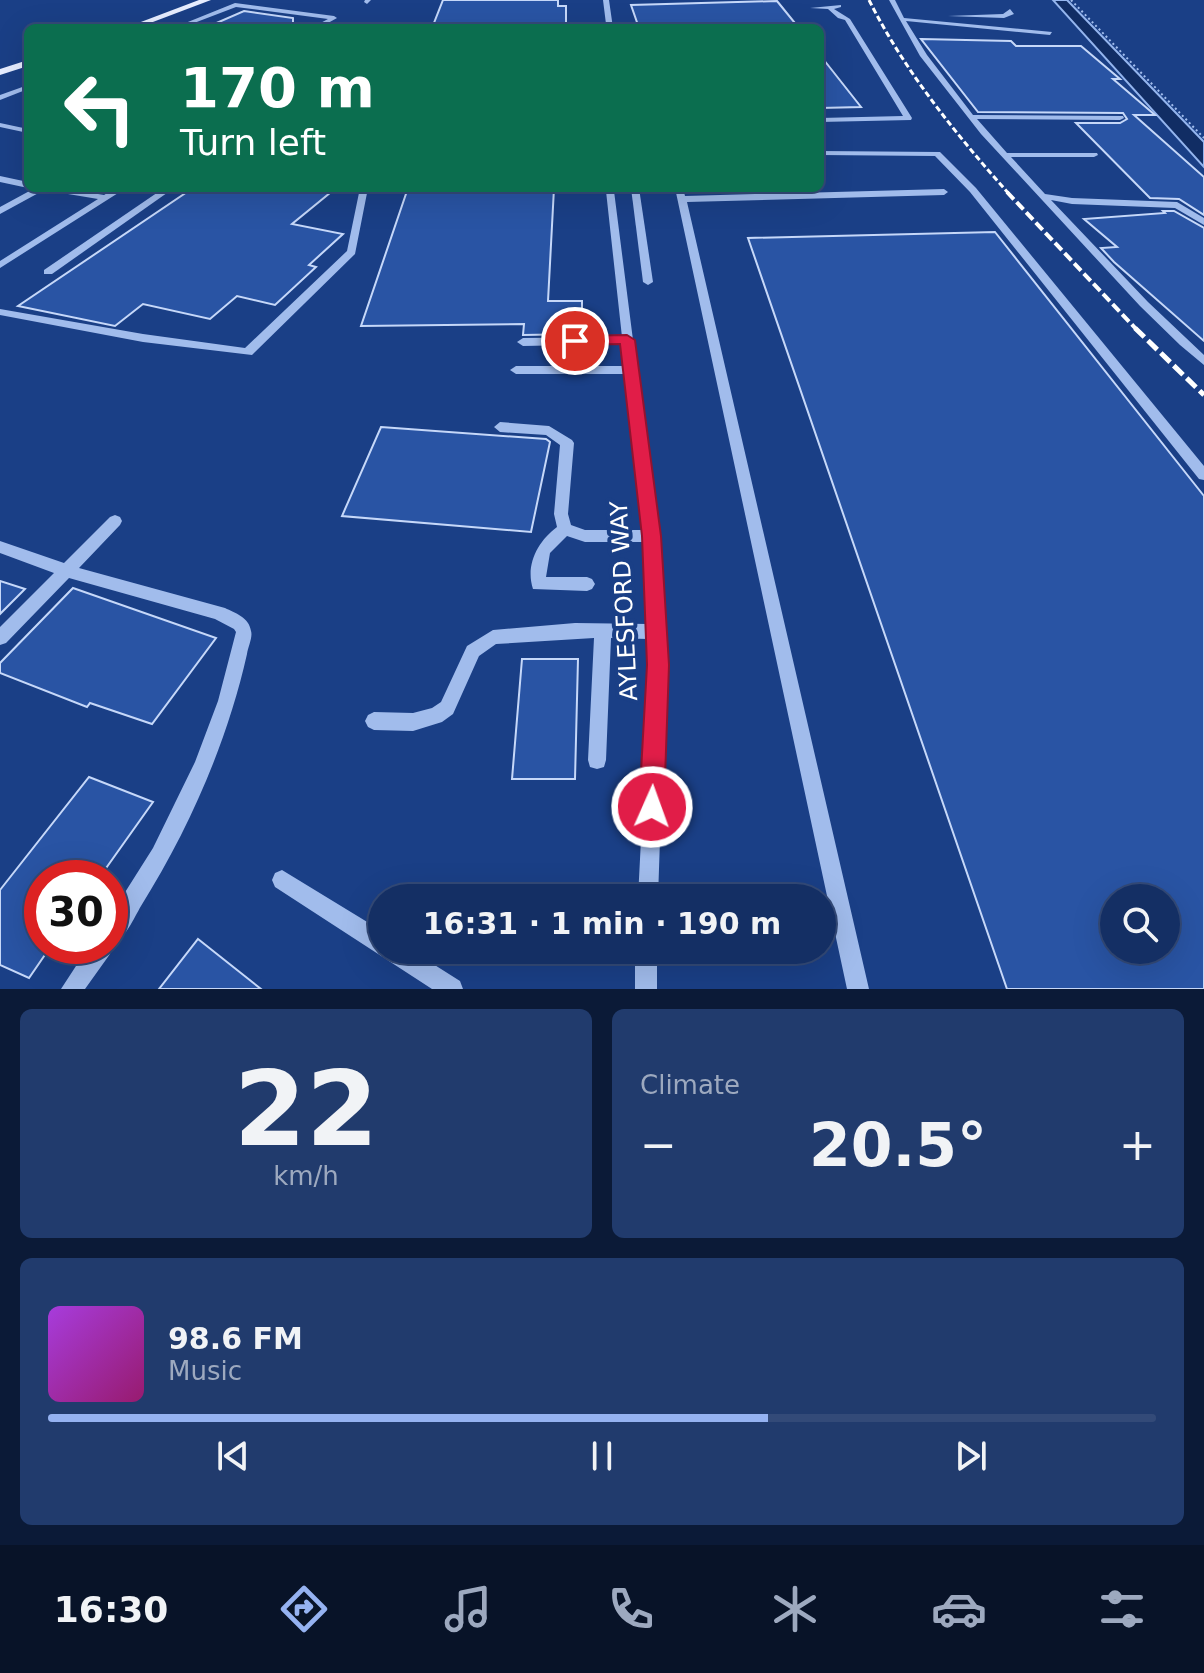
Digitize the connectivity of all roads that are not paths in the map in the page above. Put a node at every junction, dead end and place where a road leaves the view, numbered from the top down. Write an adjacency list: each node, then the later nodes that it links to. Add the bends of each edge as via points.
1 (207, 0): 9 (main road)
2 (606, 0): 12 (street)
3 (828, 0): 5 (street)
4 (892, 0): 8 (street)
5 (839, 6): 6 (street); 20 (street, via 830,8 847,19 908,118)
6 (812, 7)
7 (1010, 11): 8 (street, via 991,17)
8 (900, 16): 13 (street); 18 (street, via 912,41)
9 (140, 24)
10 (186, 24): 11 (street, via 235,5 334,18)
11 (322, 24)
12 (610, 24)
13 (1050, 33)
14 (24, 64): 15 (main road)
15 (0, 72)
16 (24, 89): 17 (street)
17 (0, 98)
18 (971, 117): 19 (street); 24 (street)
19 (1120, 118)
20 (824, 120)
21 (0, 125): 22 (street)
22 (24, 130)
23 (824, 153): 51 (street, via 937,154 973,190)
24 (1005, 155): 25 (street); 37 (street)
25 (1094, 155)
26 (0, 179): 27 (street)
27 (24, 184)
28 (36, 192): 39 (street)
29 (68, 192): 38 (street)
30 (115, 192): 38 (street)
31 (164, 192): 42 (street)
32 (363, 192): 44 (street, via 352,252 248,352)
33 (610, 192): 45 (street, AYLESFORD WAY)
34 (636, 192): 43 (street)
35 (944, 192): 36 (street)
36 (680, 194): 73 (street)
37 (1043, 196): 40 (street, via 1177,205); 47 (street)
38 (105, 198): 41 (street)
39 (0, 211)
40 (1204, 222)
41 (0, 265)
42 (48, 272)
43 (648, 282)
44 (0, 312)
45 (627, 340): 46 (street); 49 (street, AYLESFORD WAY)
46 (523, 342)
47 (1204, 361)
48 (516, 370): 49 (street)
49 (630, 370): 54 (street, AYLESFORD WAY)
50 (500, 427): 53 (street, via 549,431 567,443 561,514)
51 (1204, 475)
52 (115, 521): 56 (street)
53 (565, 529): 54 (street, via 585,536); 57 (street, via 546,542 538,584)
54 (651, 536): 59 (street, AYLESFORD WAY)
55 (0, 547): 56 (street)
56 (64, 570): 60 (street); 65 (street, via 219,613 244,632 225,708 186,803)
57 (587, 584)
58 (603, 631): 59 (street); 61 (street, via 493,637 473,651 447,708 436,716 413,722); 62 (street)
59 (656, 632): 64 (street, AYLESFORD WAY)
60 (0, 638)
61 (374, 721)
62 (597, 760)
63 (282, 880): 66 (street)
64 (649, 884)
65 (128, 910)
66 (368, 935)
67 (89, 964): 70 (street)
68 (413, 964): 71 (street)
69 (646, 964): 72 (street)
70 (72, 989)
71 (452, 989)
72 (646, 989)
73 (858, 989)

